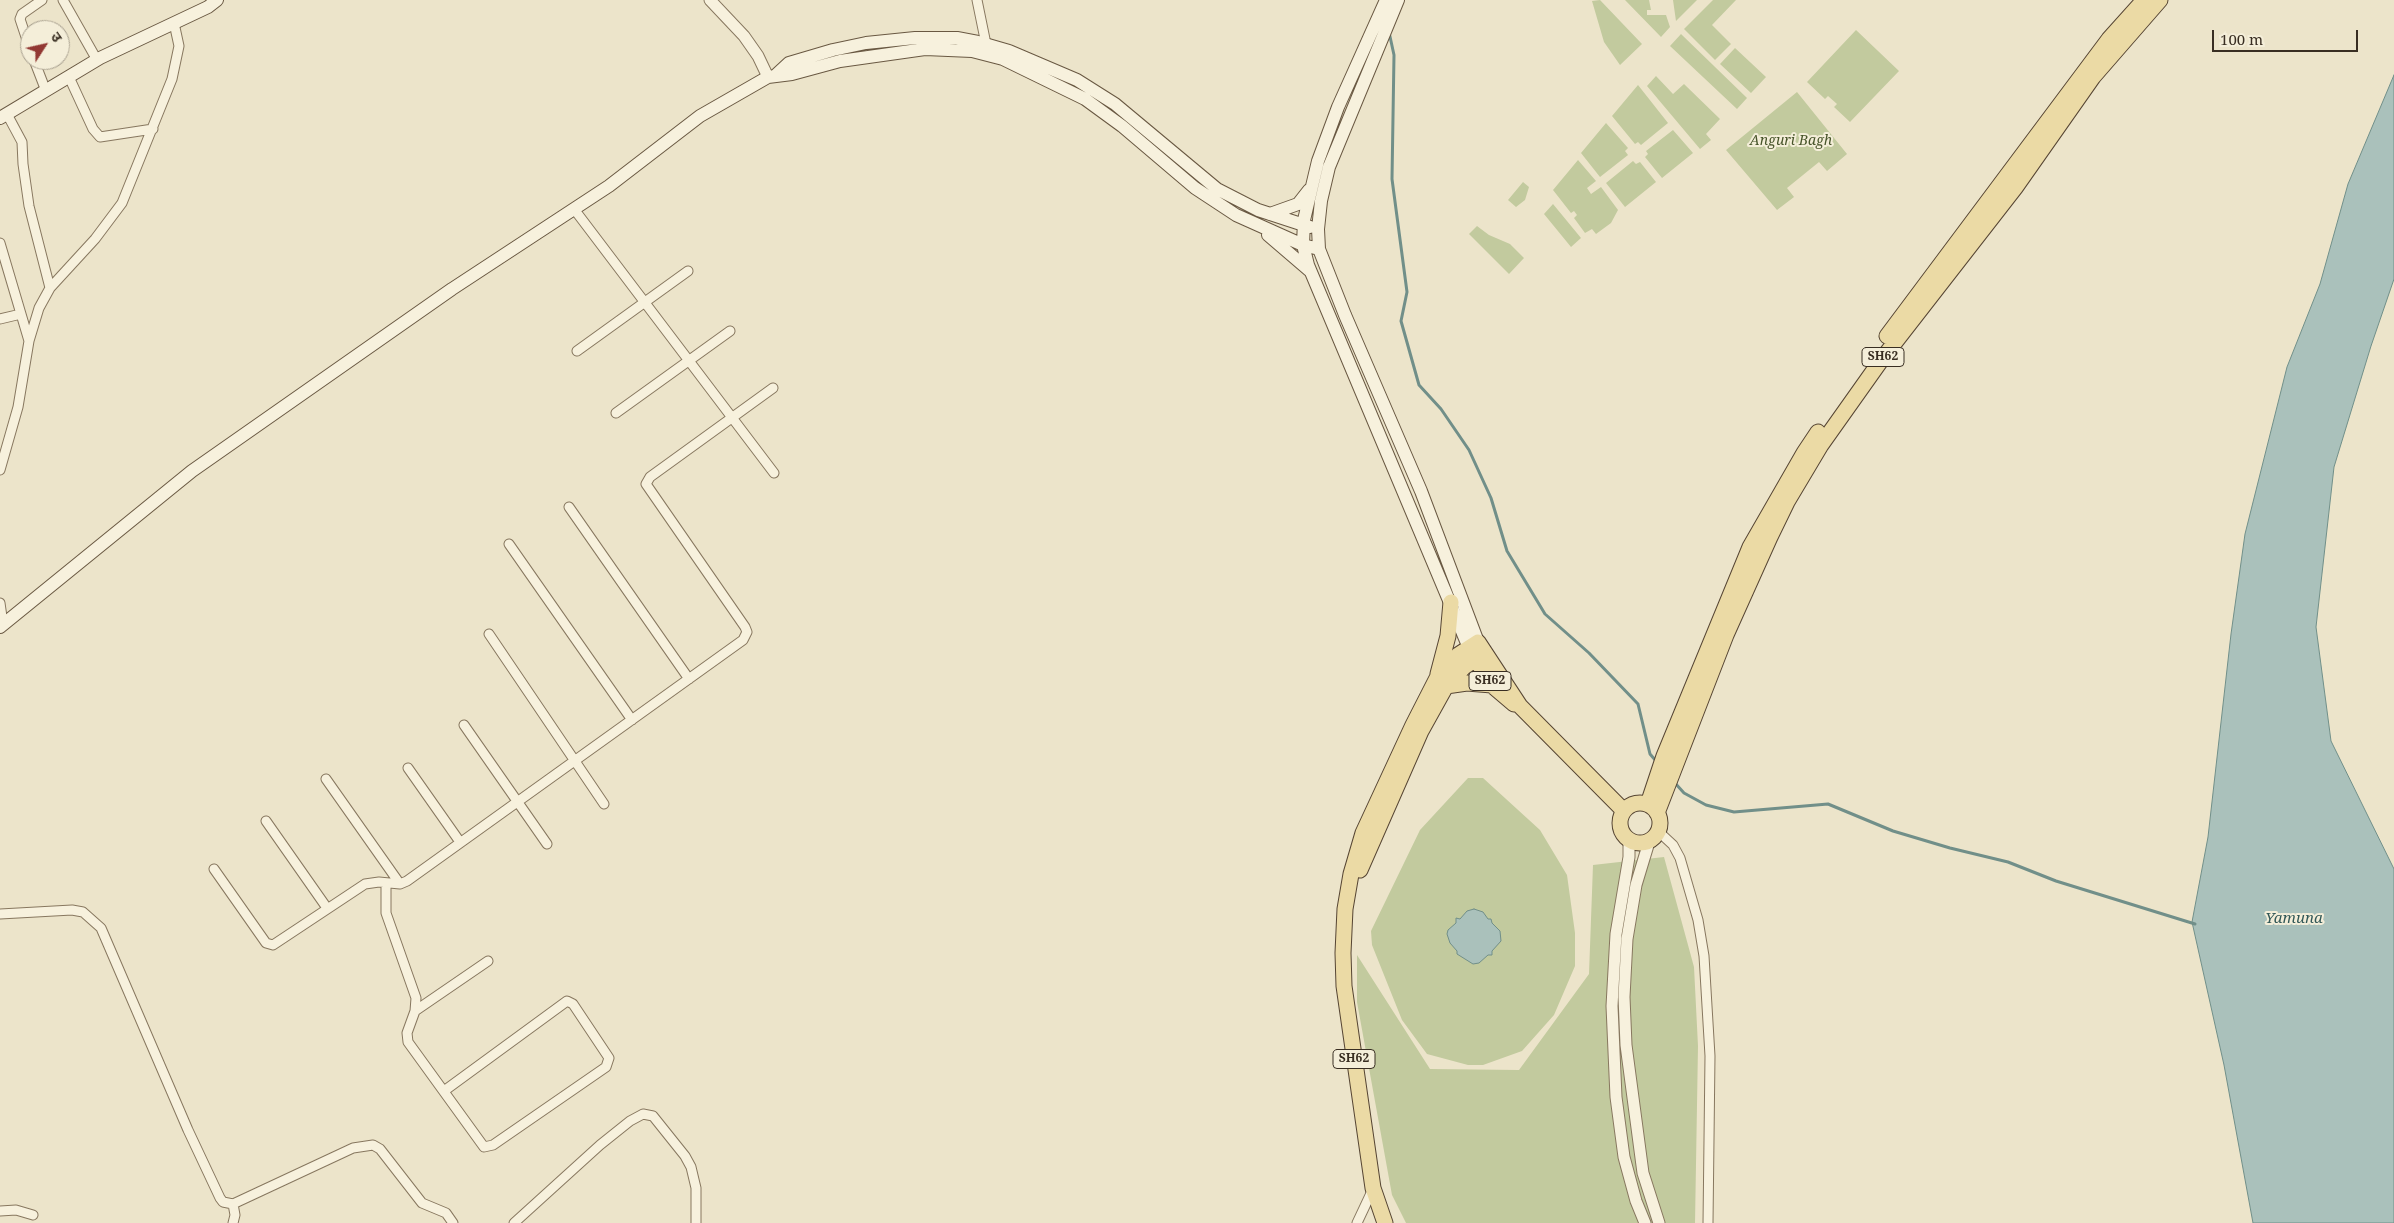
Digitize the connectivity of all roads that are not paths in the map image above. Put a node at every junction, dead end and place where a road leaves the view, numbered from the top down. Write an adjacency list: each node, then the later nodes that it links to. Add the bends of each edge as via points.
1 (42, 0): 10 (street, via 22,14)
2 (64, 0): 14 (street)
3 (218, 0): 11 (main road)
4 (710, 0): 16 (street, via 744,36)
5 (977, 0): 13 (street)
6 (1386, 0): 12 (main road)
7 (1398, 0): 12 (main road)
8 (2144, 0): 61 (main road, SH62, via 2109,39 1864,367 1804,453 1750,547)
9 (2160, 0): 61 (main road, SH62, via 2093,77 2015,188 1882,359 1821,445 1770,536)
10 (20, 20)
11 (174, 23): 14 (main road); 22 (street, via 179,39 177,56)
12 (1376, 38): 18 (main road); 20 (main road)
13 (986, 44): 16 (main road, via 957,38 866,43 789,63); 25 (main road, via 1077,80 1100,93 1217,189)
14 (97, 60): 17 (main road)
15 (38, 70): 19 (street)
16 (772, 76): 24 (main road, via 700,116); 26 (main road, via 925,49 972,51 1003,59 1085,99 1195,188)
17 (69, 77): 19 (main road); 22 (street, via 93,129 100,137)
18 (1348, 84): 20 (main road); 23 (main road)
19 (46, 90): 21 (main road)
20 (1360, 90): 28 (main road, via 1329,167)
21 (4, 116): 34 (street, via 22,142 29,206)
22 (153, 129): 34 (street, via 118,208 86,251)
23 (1311, 188): 25 (main road, via 1298,204); 27 (main road)
24 (574, 209): 35 (street); 52 (main road, via 444,294 192,471)
25 (1270, 214): 27 (main road)
26 (1252, 222): 30 (main road); 33 (main road)
27 (1303, 226): 28 (main road); 30 (main road)
28 (1318, 229): 31 (main road)
29 (0, 243): 36 (street)
30 (1303, 245): 31 (main road); 33 (main road)
31 (1319, 249): 54 (main road, via 1421,491)
32 (688, 271): 35 (street)
33 (1311, 273): 50 (main road)
34 (50, 288): 39 (street, via 39,308)
35 (645, 302): 40 (street); 41 (street)
36 (21, 314): 37 (street); 39 (street)
37 (0, 319)
38 (730, 330): 41 (street)
39 (29, 340): 45 (street, via 18,407)
40 (577, 350)
41 (690, 361): 43 (street); 44 (street)
42 (773, 388): 44 (street)
43 (616, 413)
44 (732, 417): 47 (street); 55 (street, via 650,477 646,484 747,632 743,640)
45 (4, 448): 46 (street)
46 (0, 470)
47 (774, 473)
48 (569, 506): 55 (street)
49 (509, 544): 59 (street)
50 (1451, 602): 54 (main road); 56 (main road)
51 (0, 603): 52 (street)
52 (1, 625)
53 (489, 634): 62 (street)
54 (1476, 651): 56 (main road, SH62, via 1455,675); 57 (main road, SH62); 58 (main road, SH62)
55 (689, 679): 59 (street)
56 (1442, 682): 57 (main road); 82 (main road, SH62, via 1363,865 1347,893 1342,953 1344,986)
57 (1492, 684): 58 (main road, SH62, via 1509,701)
58 (1520, 706): 68 (main road, SH62)
59 (632, 720): 62 (street)
60 (464, 725): 65 (street)
61 (1671, 757): 67 (main road, SH62)
62 (575, 762): 65 (street); 66 (street)
63 (408, 768): 72 (street)
64 (326, 779): 76 (street)
65 (519, 802): 72 (street); 73 (street)
66 (604, 804)
67 (1653, 808): 68 (main road, via 1635,804); 70 (main road, via 1660,825)
68 (1624, 810): 71 (main road, via 1620,823 1624,836)
69 (266, 821): 77 (street)
70 (1654, 837): 71 (main road, via 1642,844); 93 (street, via 1636,885 1627,939 1624,997 1626,1044 1643,1173); 94 (street, via 1673,845 1680,858 1698,920 1704,956 1710,1056)
71 (1629, 840): 92 (street, via 1616,934 1612,1006 1616,1098 1624,1157)
72 (460, 842): 76 (street)
73 (547, 844)
74 (214, 869): 77 (street, via 269,945 279,942)
75 (386, 883): 76 (street); 77 (street, via 365,884); 80 (street, via 386,913 416,998)
76 (400, 884)
77 (327, 908)
78 (0, 914): 83 (street, via 72,910 83,912 101,928 212,1182 220,1198 227,1204)
79 (488, 961): 80 (street)
80 (415, 1011): 81 (street, via 407,1033 408,1042)
81 (444, 1091): 81 (street, via 481,1144 488,1147 606,1066 609,1058 573,1004 567,1001)
82 (1373, 1188): 90 (street); 91 (main road, SH62)
83 (233, 1204): 86 (street); 87 (street, via 353,1148 373,1145 380,1149 422,1203 446,1213)
84 (0, 1211): 85 (street)
85 (33, 1214)
86 (233, 1223)
87 (453, 1223)
88 (514, 1223): 89 (street, via 600,1145 643,1114 653,1116 691,1167 696,1188)
89 (696, 1223)
90 (1357, 1223)
91 (1385, 1223)
92 (1645, 1223)
93 (1659, 1223)
94 (1708, 1223)

